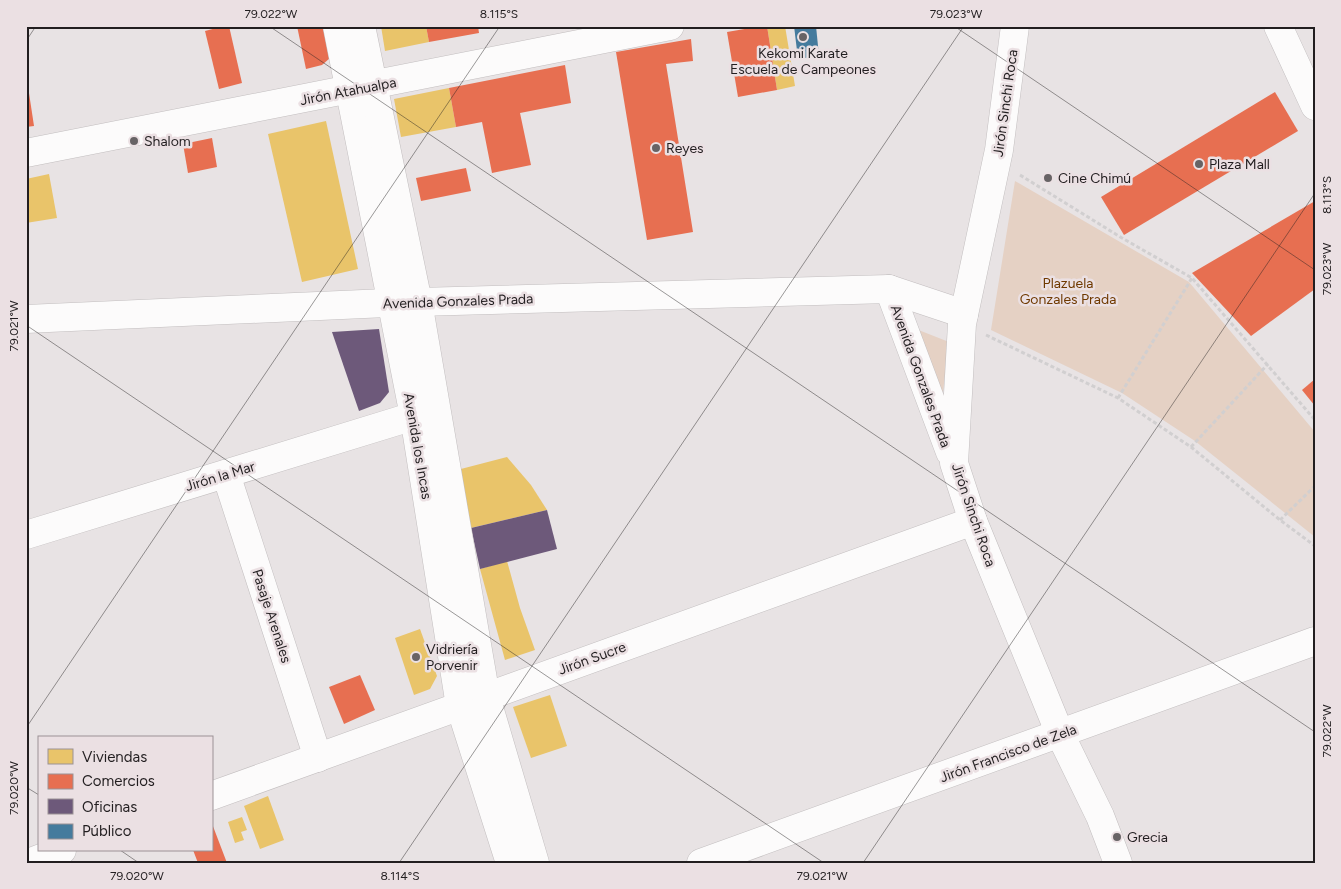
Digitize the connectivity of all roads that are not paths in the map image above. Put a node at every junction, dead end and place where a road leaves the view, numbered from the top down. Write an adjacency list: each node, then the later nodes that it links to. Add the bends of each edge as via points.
1 (336, 26): 7 (street, Avenida los Incas)
2 (361, 26): 7 (street, Avenida los Incas)
3 (670, 26): 6 (street, Jirón Atahualpa)
4 (1016, 26): 14 (street, Jirón Sinchi Roca, via 996,166)
5 (1278, 26): 8 (street)
6 (634, 30): 7 (street, Jirón Atahualpa)
7 (361, 88): 9 (street, Jirón Atahualpa); 11 (street, Avenida los Incas); 12 (street, Avenida los Incas)
8 (1315, 106)
9 (26, 153)
10 (889, 288): 12 (street, Avenida Gonzales Prada); 14 (street, Avenida Gonzales Prada); 16 (street, Avenida Gonzales Prada)
11 (391, 302): 12 (street, Avenida Gonzales Prada); 13 (street, Avenida Gonzales Prada); 15 (street, Avenida los Incas)
12 (418, 302): 21 (street, Avenida los Incas)
13 (26, 319)
14 (963, 319): 16 (street, Jirón Sinchi Roca)
15 (414, 416): 17 (street, Jirón la Mar); 22 (street, Avenida los Incas)
16 (954, 463): 18 (street, Jirón Sinchi Roca)
17 (226, 474): 19 (street, Jirón la Mar); 24 (street, Pasaje Arenales)
18 (973, 520): 21 (street, Jirón Sucre); 23 (street, Jirón Sinchi Roca)
19 (26, 535)
20 (1315, 641): 23 (street, Jirón Francisco de Zela)
21 (486, 697): 22 (street, Jirón Sucre); 29 (street, Avenida los Incas)
22 (460, 706): 24 (street, Jirón Sucre); 28 (street, Avenida los Incas)
23 (1060, 734): 30 (street, Jirón Francisco de Zela); 31 (street, Jirón Sinchi Roca, via 1100,816)
24 (318, 758): 25 (street, Jirón Sucre)
25 (212, 796)
26 (57, 852): 27 (street)
27 (28, 863)
28 (510, 863)
29 (535, 863)
30 (701, 863)
31 (1118, 863)

